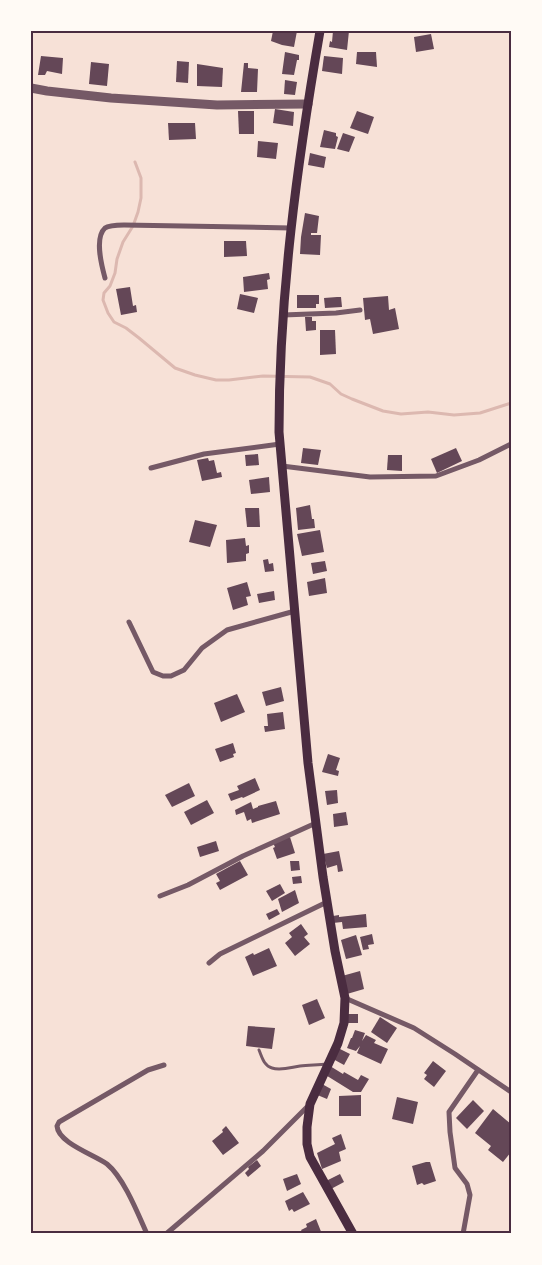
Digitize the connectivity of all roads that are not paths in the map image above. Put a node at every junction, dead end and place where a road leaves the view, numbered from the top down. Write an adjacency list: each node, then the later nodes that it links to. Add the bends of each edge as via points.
1 (320, 31): 3 (main road)
2 (31, 88): 3 (street, via 111,98 217,105)
3 (308, 104): 4 (main road)
4 (291, 228): 5 (street, via 111,226 105,228 99,244); 7 (main road)
5 (105, 278)
6 (360, 310): 7 (street)
7 (283, 315): 8 (main road)
8 (280, 444): 10 (main road); 11 (street, via 204,454)
9 (511, 444): 10 (street, via 436,476 370,477)
10 (282, 466): 12 (main road)
11 (151, 468)
12 (295, 611): 13 (street, via 227,630 202,648 184,670 171,676 154,672); 14 (main road)
13 (129, 622)
14 (316, 823): 15 (street); 16 (main road)
15 (160, 896)
16 (328, 902): 17 (street, via 220,954); 18 (main road)
17 (209, 963)
18 (345, 998): 21 (main road, via 344,1023); 22 (street, via 414,1028)
19 (259, 1050): 21 (lane, via 263,1061 273,1069)
20 (164, 1064): 25 (street, via 148,1070 57,1126 58,1133 64,1138 106,1164 117,1175)
21 (328, 1064): 24 (main road)
22 (478, 1070): 23 (street); 28 (street, via 449,1112 456,1168 470,1195)
23 (511, 1092)
24 (310, 1104): 26 (street, via 263,1152); 27 (main road, via 307,1144 310,1157)
25 (147, 1234)
26 (166, 1234)
27 (353, 1234)
28 (463, 1234)

